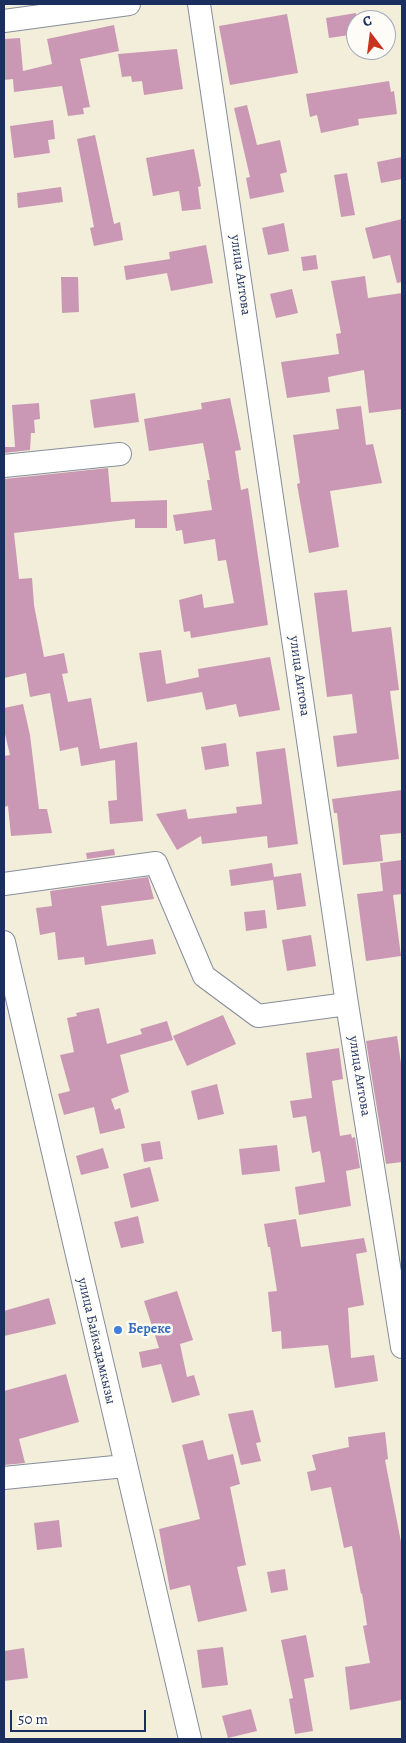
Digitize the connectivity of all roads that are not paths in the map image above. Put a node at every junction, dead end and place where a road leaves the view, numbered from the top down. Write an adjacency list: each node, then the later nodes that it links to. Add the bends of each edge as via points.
1 (130, 4): 3 (street)
2 (200, 4): 8 (street, улица Аитова)
3 (4, 21)
4 (120, 454): 5 (street)
5 (4, 466)
6 (4, 884): 8 (street, via 156,863 204,976 258,1016)
7 (4, 942): 10 (street, улица Байкадамкызы)
8 (347, 1004): 9 (street, улица Аитова)
9 (402, 1347)
10 (126, 1466): 11 (street); 12 (street, улица Байкадамкызы)
11 (4, 1478)
12 (190, 1739)

